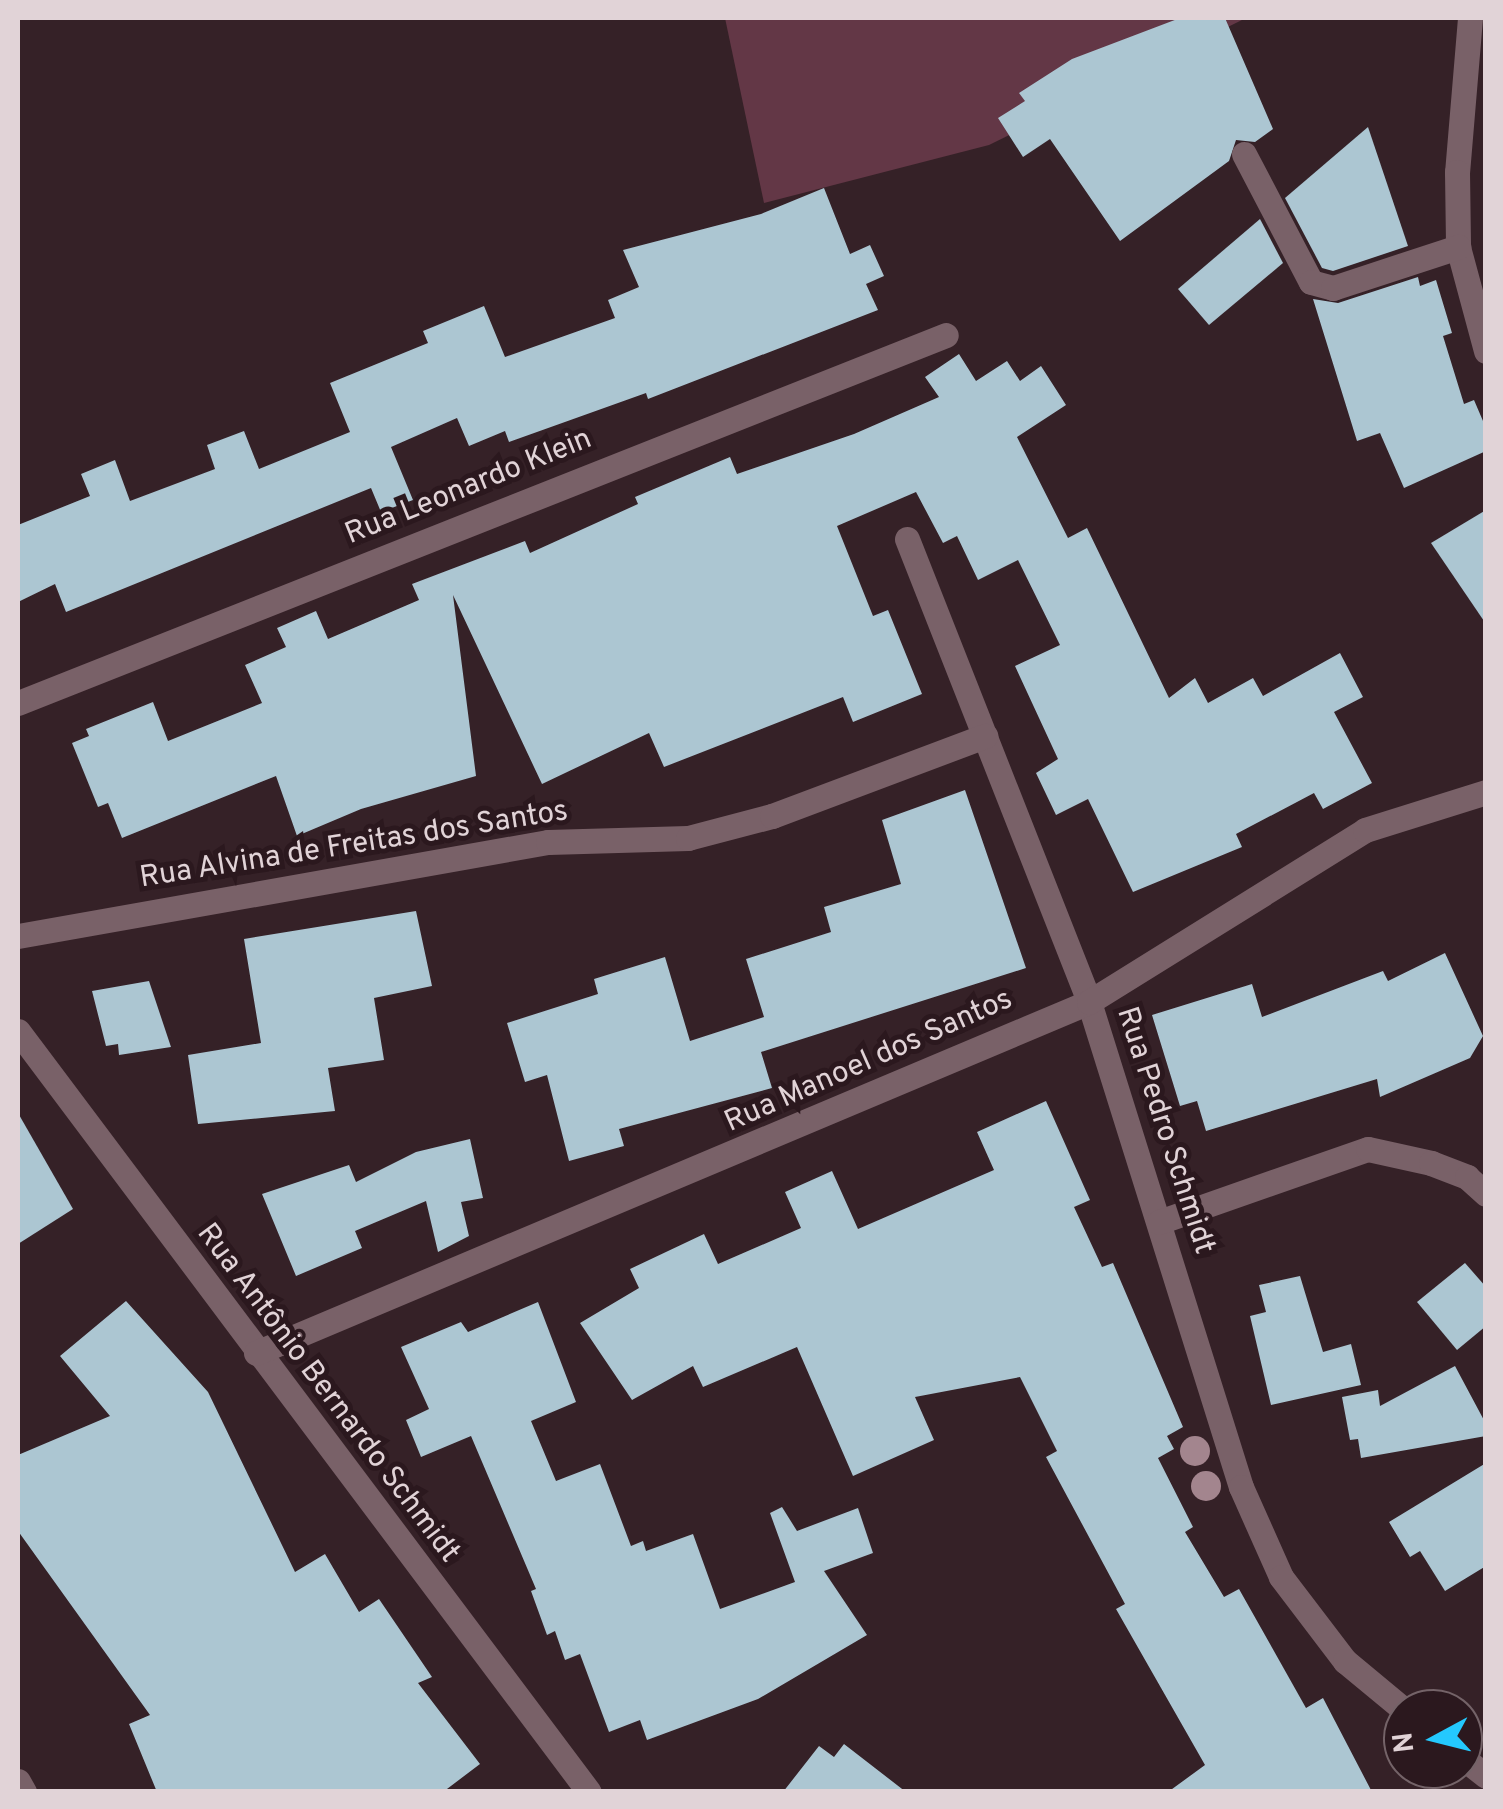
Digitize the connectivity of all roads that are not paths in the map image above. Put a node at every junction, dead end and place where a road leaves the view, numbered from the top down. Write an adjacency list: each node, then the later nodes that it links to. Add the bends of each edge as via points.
1 (1470, 18): 3 (street, via 1456,172)
2 (1244, 154): 3 (street, via 1311,282 1333,288)
3 (1458, 247): 5 (street)
4 (946, 335): 7 (street, Rua Leonardo Klein)
5 (1486, 351)
6 (907, 539): 8 (street, Rua Pedro Schmidt)
7 (18, 703)
8 (985, 736): 10 (street, Rua Alvina de Freitas dos Santos, via 772,816 688,838 548,842); 11 (street, Rua Pedro Schmidt)
9 (1486, 792): 11 (street, Rua Manoel dos Santos, via 1365,830)
10 (18, 936)
11 (1089, 1002): 14 (street, Rua Pedro Schmidt); 15 (street, Rua Manoel dos Santos)
12 (18, 1031): 15 (street, Rua Antônio Bernardo Schmidt)
13 (1486, 1194): 14 (street, via 1466,1177 1402,1152 1368,1150)
14 (1158, 1222): 16 (street, Rua Pedro Schmidt, via 1241,1487 1282,1577 1345,1661)
15 (256, 1353): 19 (street, Rua Antônio Bernardo Schmidt)
16 (1383, 1692)
17 (18, 1781): 18 (street)
18 (24, 1792)
19 (589, 1792)

